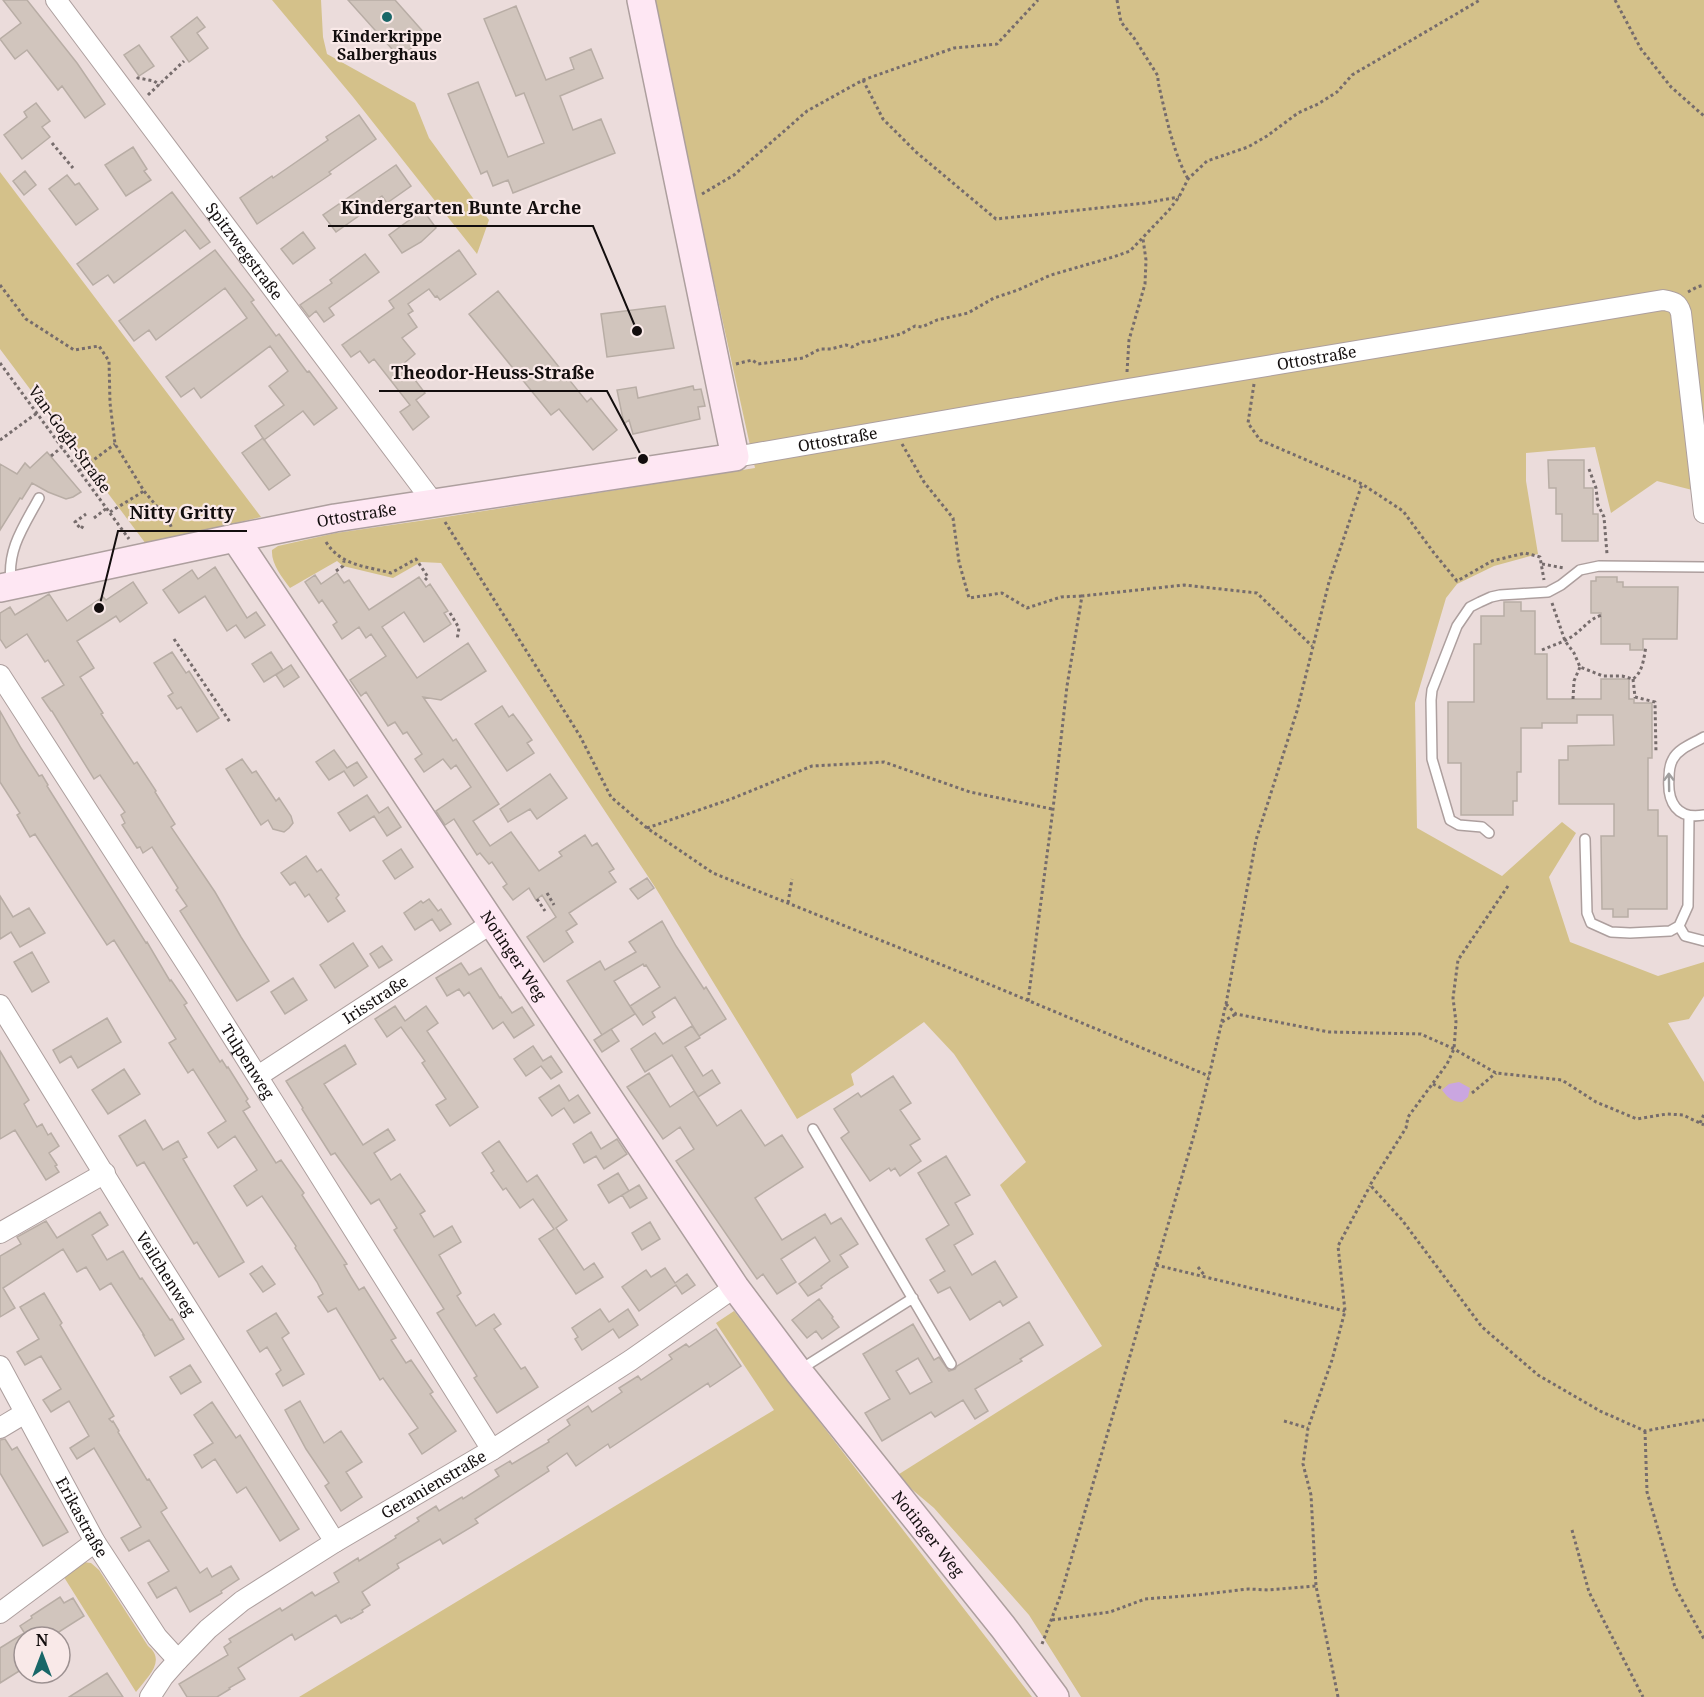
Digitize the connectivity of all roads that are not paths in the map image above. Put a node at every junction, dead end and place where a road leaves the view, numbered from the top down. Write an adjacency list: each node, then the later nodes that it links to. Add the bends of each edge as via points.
1 (56, 0): 5 (street, Spitzwegstraße)
2 (640, 0): 3 (street)
3 (735, 457): 5 (street, Ottostraße); 6 (street, Ottostraße, via 1663,300 1675,302 1682,313)
4 (39, 498): 9 (lane, via 13,548)
5 (438, 510): 7 (street, Ottostraße, via 317,522)
6 (1704, 513)
7 (235, 538): 9 (street, Ottostraße); 16 (street, Notinger Weg)
8 (1704, 567): 14 (lane, via 1599,566 1580,570 1548,592 1491,597 1470,607 1457,626 1432,690 1432,759 1450,820)
9 (6, 587)
10 (0, 675): 20 (street, Tulpenweg)
11 (1704, 737): 13 (lane, one-way to 11, via 1673,805 1668,788 1669,770 1685,747)
12 (1704, 815): 13 (lane)
13 (1689, 816): 17 (lane, via 1688,906)
14 (1489, 832)
15 (1586, 839): 17 (lane, via 1587,913 1591,923 1611,932 1630,933 1670,931)
16 (492, 923): 20 (street, Irisstraße); 24 (street, Notinger Weg)
17 (1679, 926): 18 (lane, via 1685,936)
18 (1704, 941)
19 (0, 1005): 22 (street, Veilchenweg)
20 (258, 1076): 31 (street, Tulpenweg)
21 (813, 1129): 25 (lane)
22 (105, 1173): 23 (street); 33 (street, Veilchenweg)
23 (0, 1233)
24 (735, 1287): 28 (street, Notinger Weg); 31 (street, Geranienstraße)
25 (915, 1302): 26 (lane); 28 (lane)
26 (951, 1364)
27 (0, 1366): 29 (street, Erikastraße)
28 (798, 1371): 37 (street, Notinger Weg)
29 (25, 1413): 30 (street); 32 (street, Erikastraße)
30 (0, 1428)
31 (492, 1450): 33 (street, Geranienstraße)
32 (95, 1542): 34 (street); 35 (street, Erikastraße, via 157,1637)
33 (335, 1542): 35 (street, Geranienstraße, via 242,1601)
34 (0, 1613)
35 (178, 1660): 36 (street, Geranienstraße)
36 (150, 1697)
37 (1055, 1697)

